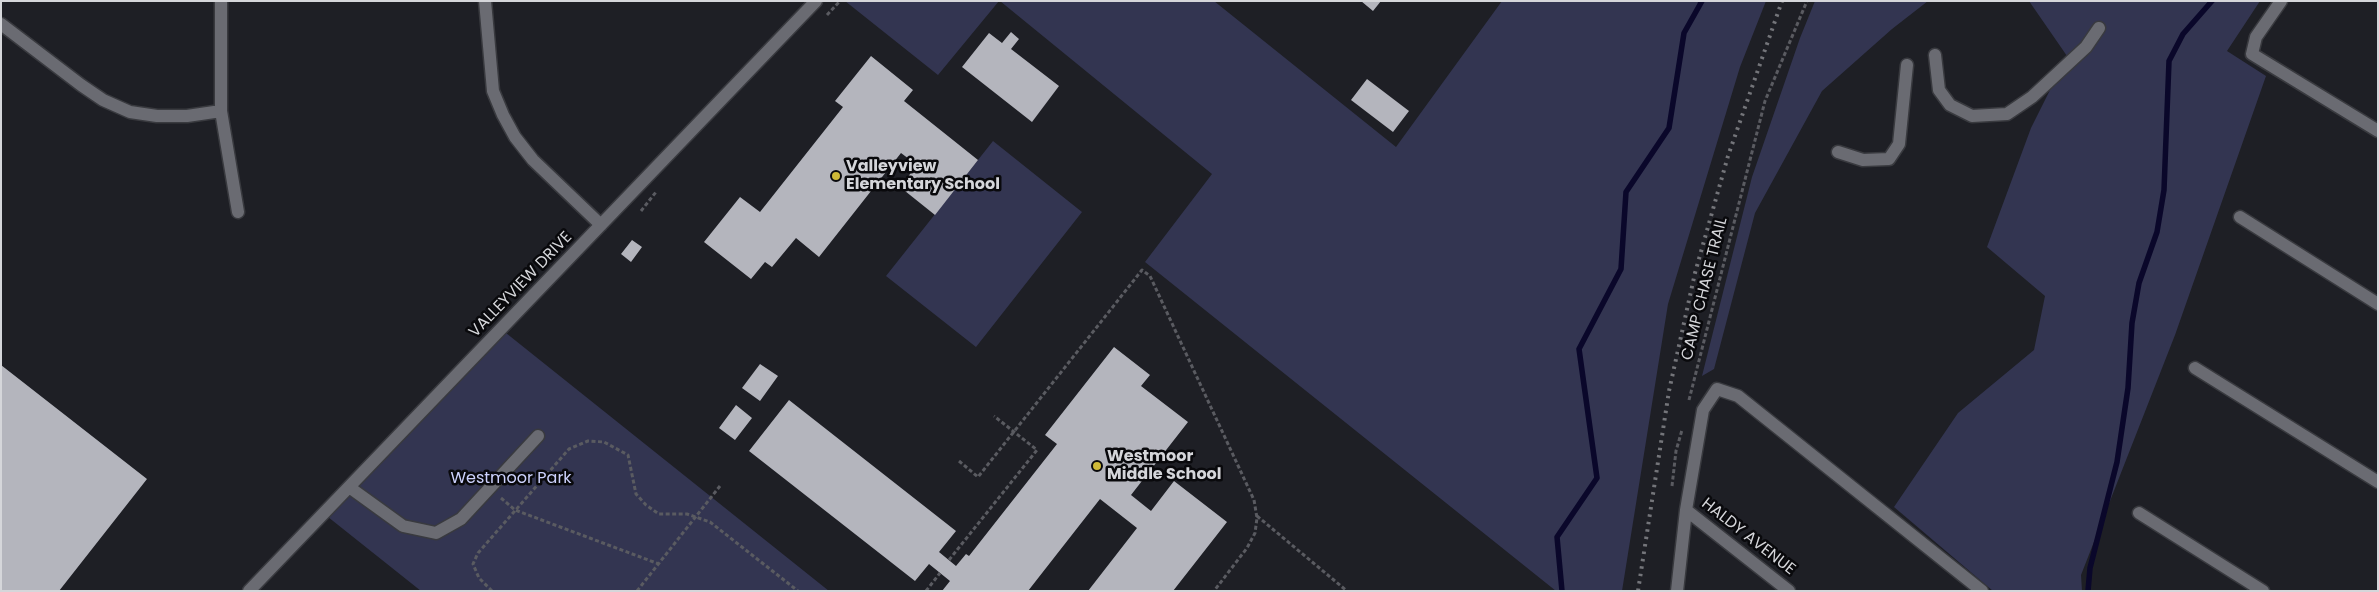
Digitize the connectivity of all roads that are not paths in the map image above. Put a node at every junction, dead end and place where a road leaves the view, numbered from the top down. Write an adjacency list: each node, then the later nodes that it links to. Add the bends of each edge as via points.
1 (221, 1): 9 (street)
2 (485, 1): 14 (street, via 493,91 503,115 515,138 533,160)
3 (816, 1): 14 (street, VALLEYVIEW DRIVE)
4 (2281, 1): 10 (street, via 2256,37 2252,54)
5 (1, 24): 9 (street, via 81,85 103,100 130,112 187,116)
6 (2099, 28): 7 (street, via 2086,47 2007,114 1972,116 1950,105 1939,90)
7 (1935, 55)
8 (1907, 65): 11 (street, via 1899,144 1890,159 1863,160)
9 (221, 112): 12 (street)
10 (2378, 131)
11 (1838, 152)
12 (238, 212)
13 (2240, 218): 15 (street)
14 (601, 225): 19 (street, VALLEYVIEW DRIVE)
15 (2378, 304)
16 (2195, 368): 18 (street)
17 (538, 436): 19 (street, via 461,519 436,534 403,526)
18 (2378, 482)
19 (349, 487): 22 (street, VALLEYVIEW DRIVE)
20 (1686, 510): 23 (street); 24 (street, HALDY AVENUE); 25 (street, via 1703,410 1717,389 1738,396)
21 (2139, 514): 26 (street)
22 (249, 591)
23 (1677, 591)
24 (1789, 591)
25 (1982, 591)
26 (2263, 591)

